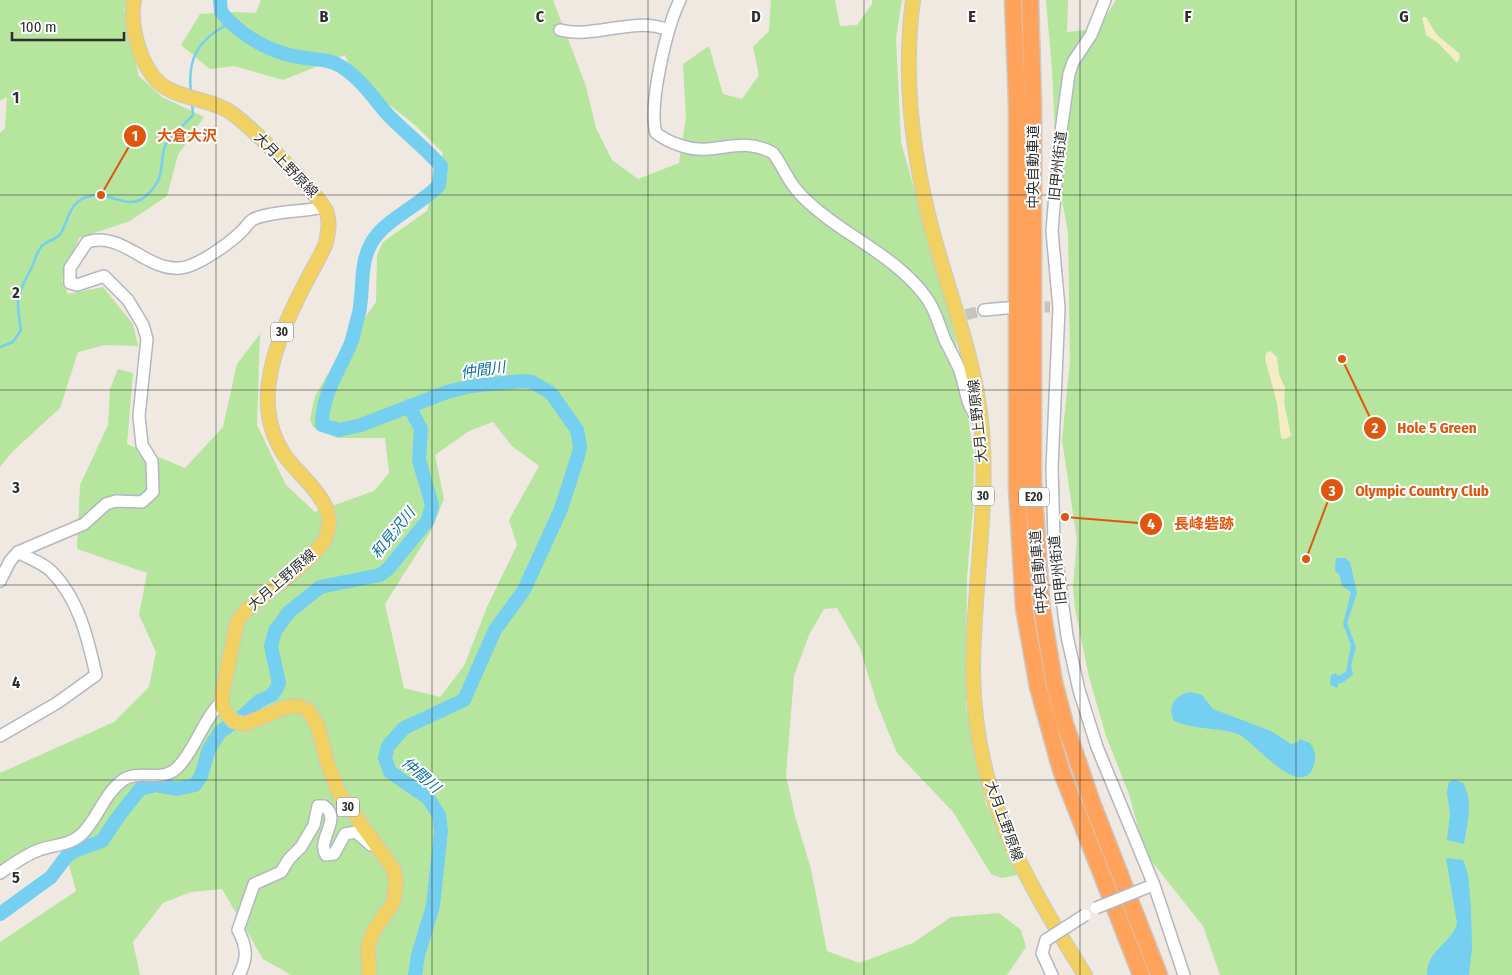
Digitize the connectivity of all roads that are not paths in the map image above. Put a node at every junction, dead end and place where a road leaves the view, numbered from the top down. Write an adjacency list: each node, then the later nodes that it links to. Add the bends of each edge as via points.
1 (134, 0): 9 (main road, 大月上野原線, via 132,18 141,52 160,84 235,115)
2 (680, 0): 8 (street)
3 (913, 0): 12 (main road, 大月上野原線 / 30, via 908,67 914,146 935,241 961,321)
4 (1013, 0): 24 (highway, 中央自動車道 / E20, via 1017,103 1017,497 1024,608 1038,687 1061,770)
5 (1030, 0): 25 (highway, 中央自動車道 / E20, via 1034,488 1040,603 1065,724 1092,804)
6 (1105, 0): 19 (street, 旧甲州街道, via 1091,35 1073,62 1066,92 1052,231 1053,496 1058,579 1079,690 1097,747)
7 (560, 30): 8 (street, via 573,33 640,25)
8 (668, 30): 12 (street, via 655,100 656,133 698,150 744,144 773,153 800,195 826,217 871,246 923,292 945,321 944,336 959,369 967,402)
9 (324, 207): 13 (street, via 253,219 212,254 180,268 163,267 130,248 100,238 87,242 70,268 70,283 76,285 104,276 128,300 147,339 139,416 142,445 152,461 153,492 142,502 106,504 84,524); 15 (main road, 大月上野原線 / 30, via 328,221 326,243 276,349 268,399 276,441 322,499 328,512 327,530 316,551 245,611 237,622)
10 (1006, 308): 11 (street)
11 (984, 310)
12 (981, 424): 23 (main road, 大月上野原線 / 30, via 984,472 973,672 981,752 992,796 1016,858)
13 (18, 552): 14 (street); 16 (street, via 50,570 69,595 86,631 96,676 58,703)
14 (0, 581)
15 (224, 709): 17 (main road, 30, via 232,721 245,724 287,707 308,710 318,726 327,762 340,793); 18 (street, via 212,711 176,769 156,777 124,779 111,792 82,835 29,854)
16 (0, 736)
17 (376, 844): 20 (street, via 369,845 356,832 344,834 334,854 326,855 323,847 331,814 324,806 318,806 314,825 281,872 254,884 238,930 246,945 245,963); 21 (main road, 30, via 394,870 396,886 392,902 370,937)
18 (0, 873)
19 (1151, 886): 22 (street, bridge, via 1096,908 1046,940 1042,953); 26 (street, 旧甲州街道)
20 (239, 975)
21 (368, 975)
22 (1052, 975)
23 (1085, 975)
24 (1141, 975)
25 (1159, 975)
26 (1184, 975)

